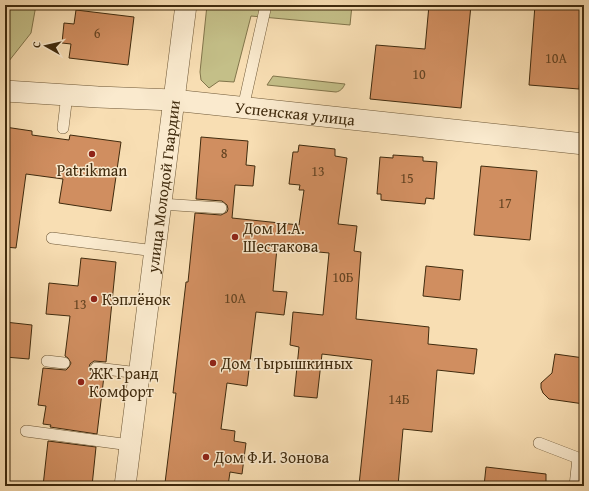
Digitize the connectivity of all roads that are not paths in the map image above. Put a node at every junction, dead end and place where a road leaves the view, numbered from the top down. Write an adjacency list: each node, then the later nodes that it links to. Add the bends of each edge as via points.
1 (186, 5): 5 (street, улица Молодой Гвардии)
2 (266, 5): 6 (lane)
3 (5, 91): 4 (street, Успенская улица)
4 (67, 95): 5 (street, Успенская улица); 7 (lane)
5 (174, 100): 6 (street, Успенская улица); 9 (street, улица Молодой Гвардии)
6 (243, 108): 8 (street, Успенская улица)
7 (63, 128)
8 (584, 144)
9 (160, 204): 10 (lane); 12 (street, улица Молодой Гвардии)
10 (221, 208)
11 (52, 238): 12 (lane)
12 (155, 251): 16 (street, улица Молодой Гвардии)
13 (47, 361): 14 (lane)
14 (64, 363)
15 (96, 368): 16 (lane)
16 (139, 373): 19 (street, улица Молодой Гвардии)
17 (26, 431): 19 (lane)
18 (539, 443): 21 (lane, via 578,458)
19 (130, 445): 20 (street, улица Молодой Гвардии)
20 (125, 486)
21 (575, 486)

